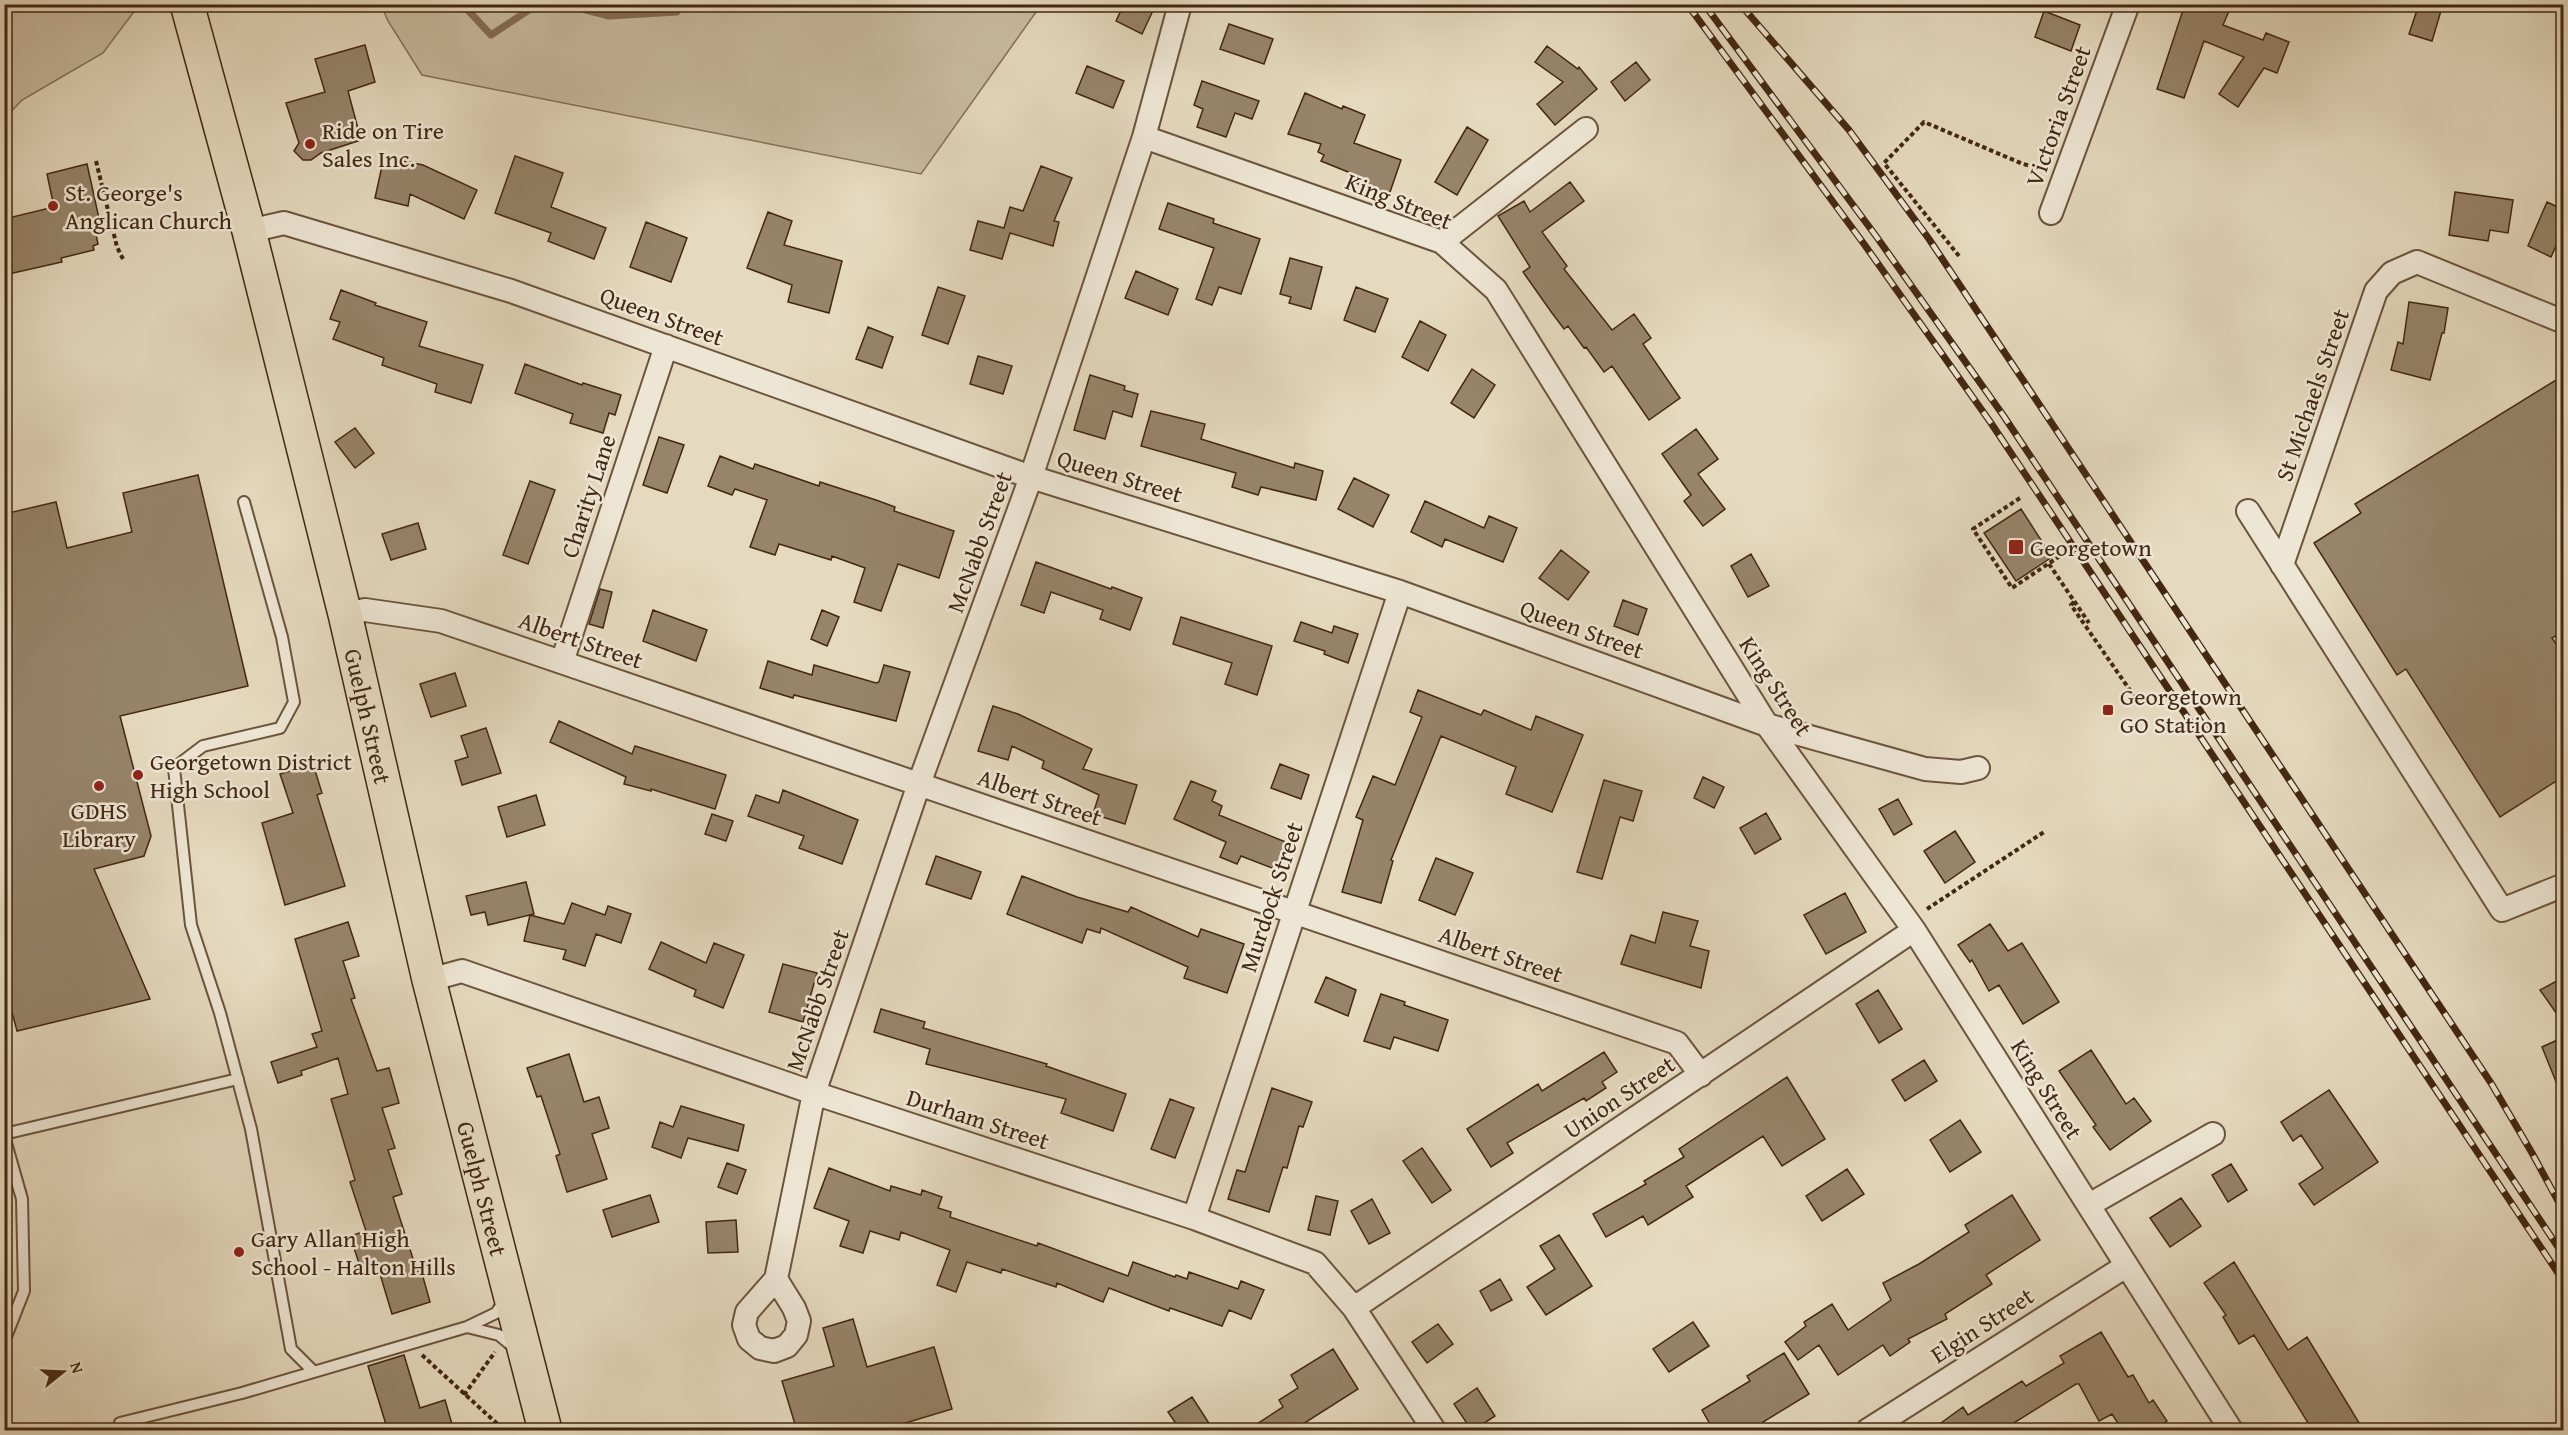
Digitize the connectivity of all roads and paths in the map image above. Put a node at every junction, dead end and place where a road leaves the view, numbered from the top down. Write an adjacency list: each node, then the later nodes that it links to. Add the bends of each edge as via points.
1 (187, 4): 11 (main road, Guelph Street)
2 (1180, 4): 5 (street, McNabb Street)
3 (2127, 4): 7 (street, Victoria Street)
4 (1586, 129): 12 (street)
5 (1144, 137): 12 (street, King Street); 17 (street, McNabb Street)
6 (96, 164): 8 (path)
7 (2066, 174): 10 (street, Victoria Street); 13 (path, via 2023,164 1924,122 1884,163)
8 (105, 196): 9 (path); 14 (path)
9 (96, 198)
10 (2051, 213)
11 (249, 231): 16 (street, Queen Street, via 284,223 511,291); 26 (main road, Guelph Street)
12 (1442, 242): 30 (street, King Street, via 1496,290)
13 (1959, 256)
14 (123, 259)
15 (2564, 322): 23 (street, St Michaels Street, via 2417,262 2392,273 2376,291)
16 (666, 346): 17 (street, Queen Street); 28 (street, Charity Lane)
17 (1031, 477): 24 (street, Queen Street); 32 (street, McNabb Street)
18 (2020, 498): 22 (path, via 1973,529 2012,588)
19 (244, 502): 39 (lane, via 282,637 294,702 279,728 203,746 174,768 191,925)
20 (2248, 511): 23 (street)
21 (2060, 556): 22 (path)
22 (2049, 564): 25 (path)
23 (2282, 565): 34 (street, via 2502,910)
24 (1400, 591): 30 (street, Queen Street); 35 (street, Murdock Street)
25 (2074, 602): 27 (path); 29 (path, via 2071,605)
26 (345, 614): 28 (street, Albert Street, via 364,610 441,621); 37 (main road, Guelph Street)
27 (2089, 623)
28 (562, 662): 32 (street, Albert Street)
29 (2136, 699)
30 (1767, 725): 31 (street, Queen Street, via 1924,769 1961,772); 36 (street, King Street)
31 (1978, 768)
32 (919, 784): 35 (street, Albert Street); 40 (street, McNabb Street)
33 (2044, 832): 36 (path, via 1924,911)
34 (2564, 885)
35 (1295, 911): 38 (street, Albert Street, via 1677,1043); 44 (street, Murdock Street)
36 (1914, 930): 38 (street, Union Street); 43 (street, King Street)
37 (429, 981): 40 (street, Durham Street, via 462,971); 47 (main road, Guelph Street)
38 (1701, 1075): 48 (street, Union Street)
39 (238, 1079): 42 (lane); 53 (lane, via 252,1129 291,1349)
40 (814, 1093): 44 (street, Durham Street); 46 (street, McNabb Street)
41 (2213, 1134): 43 (street)
42 (4, 1135): 50 (lane, via 22,1199 24,1291)
43 (2089, 1205): 45 (street, King Street)
44 (1194, 1218): 48 (street, Durham Street, via 1315,1263)
45 (2126, 1266): 59 (street, Elgin Street); 60 (street, King Street)
46 (776, 1279)
47 (510, 1293): 49 (lane, via 496,1313); 52 (main road, Guelph Street)
48 (1354, 1308): 55 (street, Durham Street)
49 (467, 1327): 51 (lane); 52 (lane, via 500,1335)
50 (4, 1342)
51 (413, 1342): 53 (lane); 54 (path, via 425,1360)
52 (516, 1349): 54 (path); 58 (main road, Guelph Street)
53 (314, 1371): 56 (lane, via 120,1423)
54 (464, 1395): 57 (path)
55 (1425, 1427)
56 (120, 1431)
57 (504, 1431)
58 (545, 1431)
59 (1868, 1431)
60 (2231, 1431)

